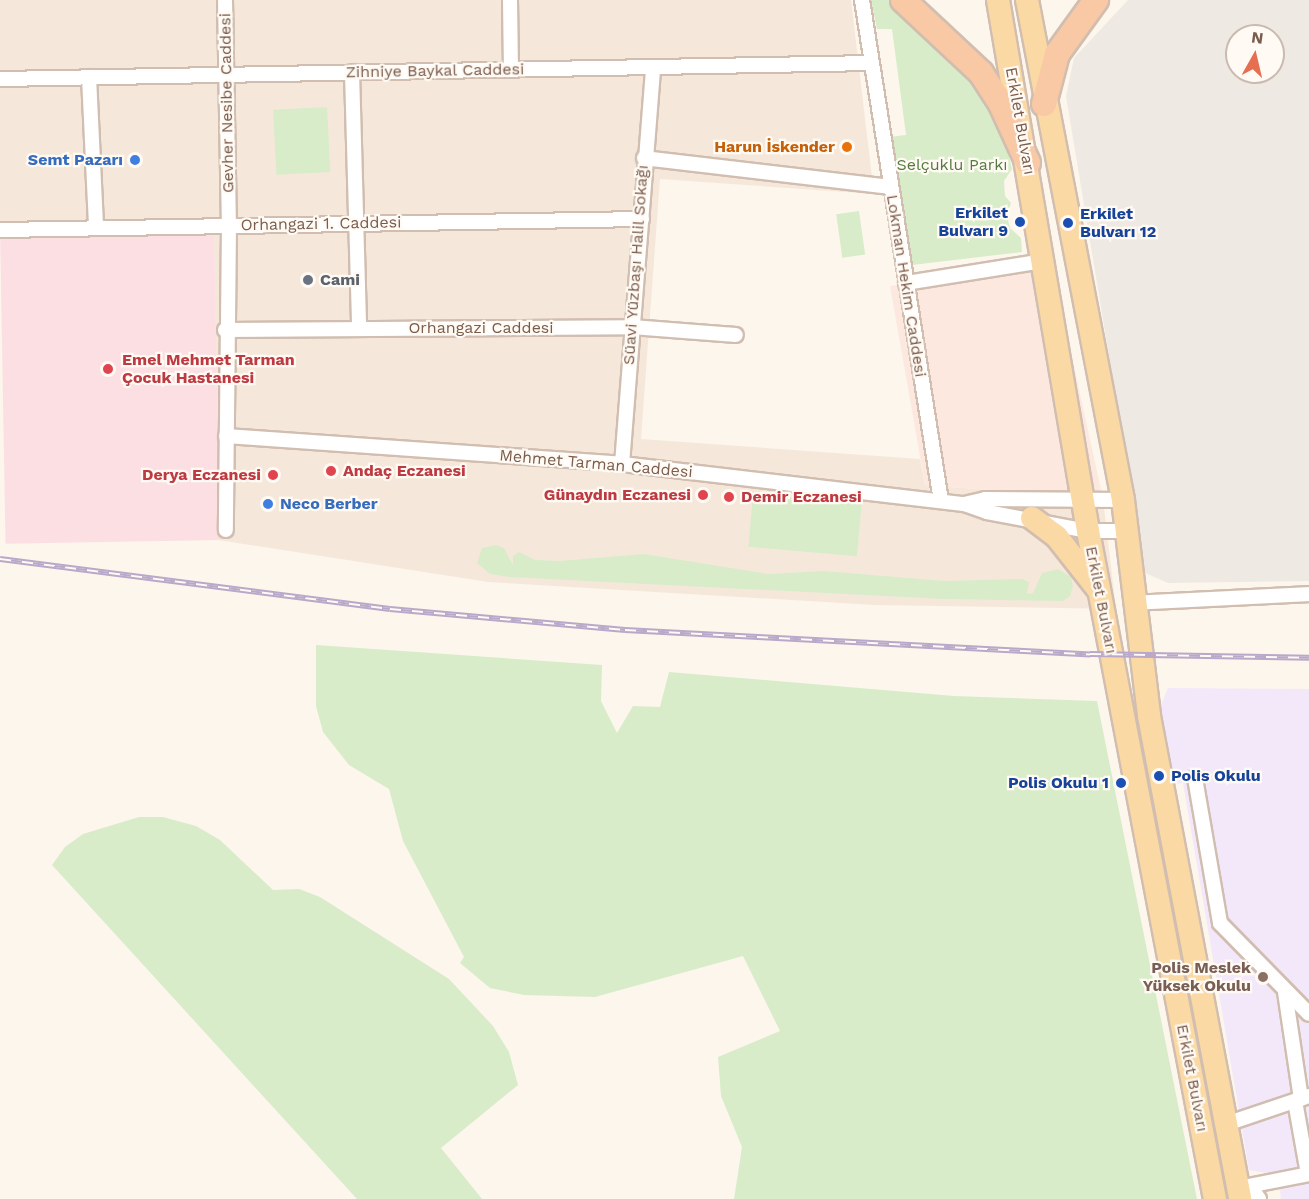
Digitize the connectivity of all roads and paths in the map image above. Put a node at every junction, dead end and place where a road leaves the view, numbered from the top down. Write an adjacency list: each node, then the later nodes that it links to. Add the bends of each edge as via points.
1 (225, 0): 12 (street, Gevher Nesibe Caddesi)
2 (510, 0): 10 (street)
3 (862, 0): 8 (street, Lokman Hekim Caddesi)
4 (903, 0): 17 (highway, via 981,73 1000,102)
5 (998, 0): 17 (main road, Erkilet Bulvarı)
6 (1027, 0): 15 (main road, Erkilet Bulvarı)
7 (1096, 0): 15 (highway, via 1057,54)
8 (869, 63): 9 (street, Zihniye Baykal Caddesi); 18 (street, Lokman Hekim Caddesi)
9 (653, 67): 10 (street, Zihniye Baykal Caddesi); 16 (street, Süavi Yüzbaşı Halil Sokağı)
10 (511, 69): 11 (street, Zihniye Baykal Caddesi)
11 (352, 72): 12 (street, Zihniye Baykal Caddesi); 20 (street)
12 (228, 75): 13 (street, Zihniye Baykal Caddesi); 21 (street, Gevher Nesibe Caddesi)
13 (89, 77): 14 (street, Zihniye Baykal Caddesi); 22 (street)
14 (0, 79)
15 (1044, 104): 33 (main road, Erkilet Bulvarı)
16 (644, 158): 18 (street); 19 (street, Süavi Yüzbaşı Halil Sokağı)
17 (1028, 163): 24 (main road, Erkilet Bulvarı)
18 (890, 187): 25 (street, Lokman Hekim Caddesi)
19 (642, 219): 20 (street, Orhangazi 1. Caddesi); 26 (street, Süavi Yüzbaşı Halil Sokağı)
20 (356, 222): 21 (street, Orhangazi 1. Caddesi); 27 (street)
21 (229, 226): 22 (street, Orhangazi 1. Caddesi); 28 (street, Gevher Nesibe Caddesi)
22 (96, 228): 23 (street, Orhangazi 1. Caddesi)
23 (0, 230)
24 (1043, 261): 25 (street); 32 (main road, Erkilet Bulvarı)
25 (906, 283): 34 (street, Lokman Hekim Caddesi)
26 (632, 327): 27 (street, Orhangazi Caddesi); 29 (street, Orhangazi Caddesi); 31 (street, Süavi Yüzbaşı Halil Sokağı)
27 (359, 329): 28 (street, Orhangazi Caddesi)
28 (225, 330): 30 (street, Gevher Nesibe Caddesi)
29 (736, 335)
30 (226, 436): 31 (street, Mehmet Tarman Caddesi); 37 (street, Gevher Nesibe Caddesi)
31 (622, 464): 34 (street, Mehmet Tarman Caddesi)
32 (1083, 499): 33 (street, Mehmet Tarman Caddesi); 35 (street, Mehmet Tarman Caddesi, via 985,499); 38 (main road, Erkilet Bulvarı)
33 (1123, 500): 39 (main road, Erkilet Bulvarı)
34 (941, 501): 35 (street, Mehmet Tarman Caddesi)
35 (964, 504): 36 (street, Mehmet Tarman Caddesi, via 987,512)
36 (1032, 518): 38 (street, Mehmet Tarman Caddesi); 40 (main road, via 1058,537)
37 (226, 530)
38 (1088, 531): 39 (street, Mehmet Tarman Caddesi); 40 (main road, Erkilet Bulvarı)
39 (1126, 531): 42 (main road, Erkilet Bulvarı)
40 (1099, 590): 50 (main road, Erkilet Bulvarı)
41 (1309, 594): 42 (street)
42 (1133, 603): 47 (main road, Erkilet Bulvarı, via 1159,776)
43 (1195, 778): 44 (street, via 1220,923)
44 (1285, 992): 45 (street); 46 (street)
45 (1309, 1014)
46 (1302, 1099): 47 (street); 48 (street)
47 (1226, 1124): 49 (main road, Erkilet Bulvarı)
48 (1309, 1174): 49 (street)
49 (1243, 1191): 51 (street)
50 (1215, 1199)
51 (1259, 1199)

